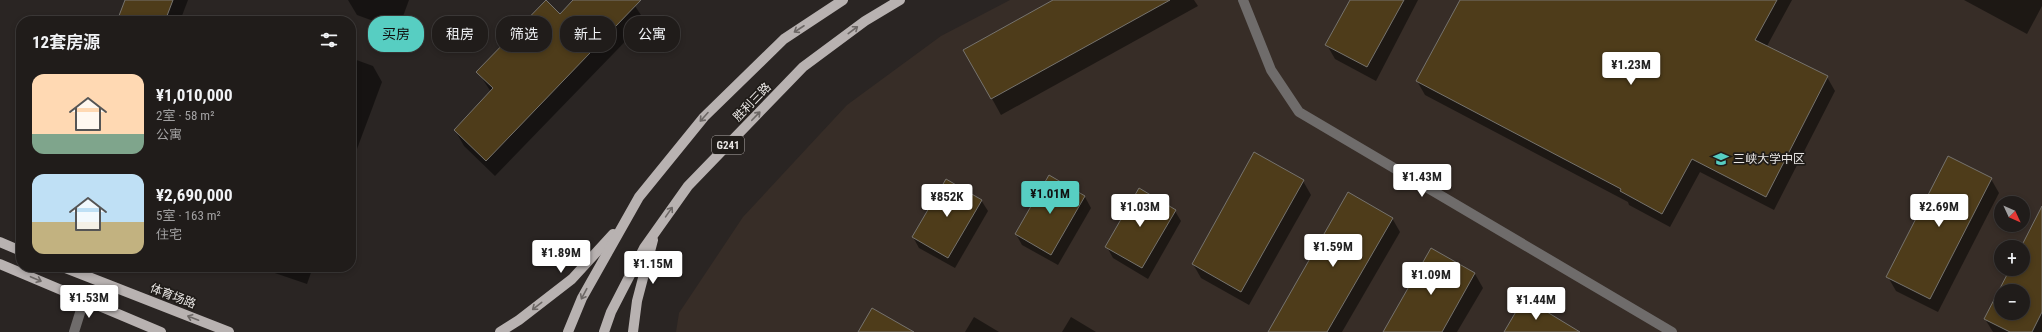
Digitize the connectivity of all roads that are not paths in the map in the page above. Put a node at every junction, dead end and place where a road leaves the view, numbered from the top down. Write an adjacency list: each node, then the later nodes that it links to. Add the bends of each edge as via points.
1 (843, 0): 4 (main road, 胜利三路, one-way to 4, via 784,39 704,117 639,197)
2 (900, 0): 5 (main road, 胜利三路 / G241, one-way to 2, via 688,186 804,68 865,21)
3 (1243, 0): 20 (street, via 1270,70 1299,112)
4 (626, 221): 16 (main road, one-way to 16, via 572,279); 17 (main road, 胜利三路, one-way to 17, via 582,298)
5 (654, 234): 18 (main road, 胜利三路 / G241, via 625,284); 19 (main road, via 637,301)
6 (0, 242): 7 (main road)
7 (16, 249)
8 (0, 264): 9 (main road, one-way to 9)
9 (16, 271)
10 (19, 272): 12 (main road, one-way to 12)
11 (76, 272): 15 (main road, 体育场路, one-way to 11)
12 (84, 300): 13 (street); 14 (main road)
13 (74, 332)
14 (161, 332)
15 (229, 332)
16 (500, 332)
17 (568, 332)
18 (604, 332)
19 (633, 332)
20 (1672, 332)

